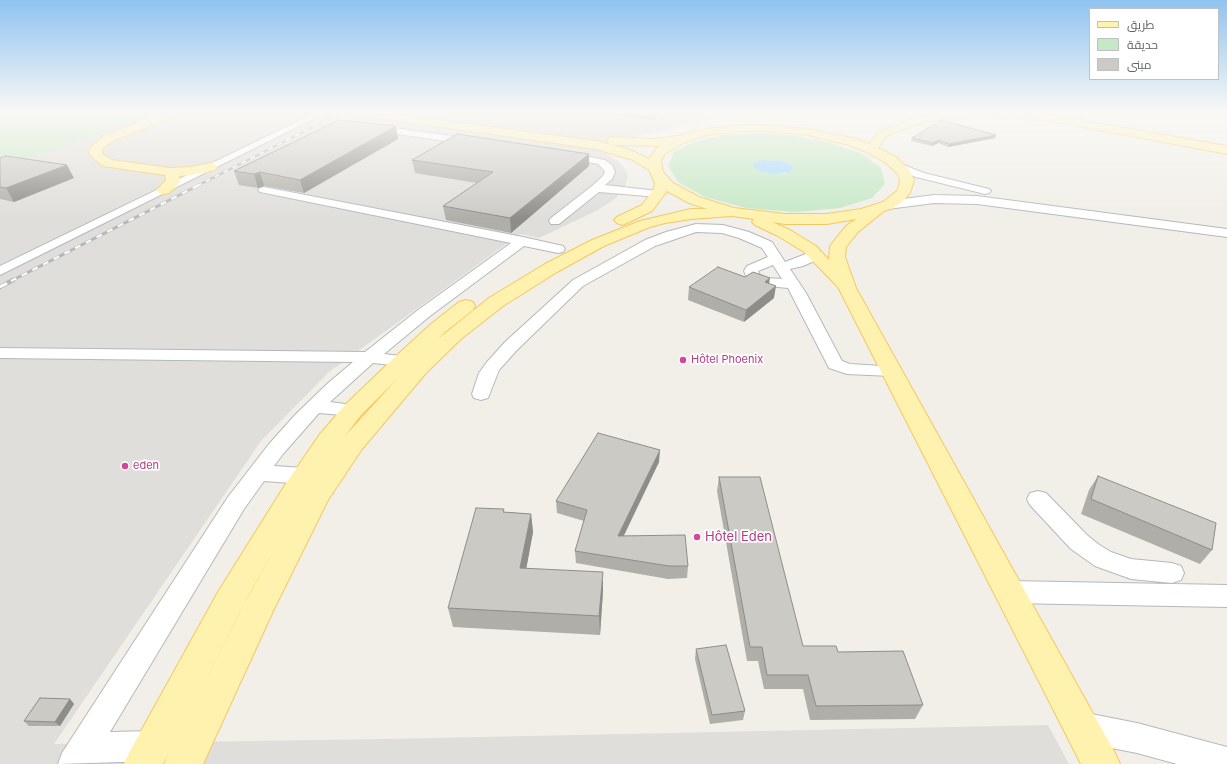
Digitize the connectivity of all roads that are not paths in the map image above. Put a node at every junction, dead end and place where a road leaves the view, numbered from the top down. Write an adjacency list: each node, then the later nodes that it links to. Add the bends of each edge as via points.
1 (97, 148): 12 (main road, via 97,156 108,163)
2 (250, 148): 11 (street)
3 (606, 148): 13 (main road, via 631,154)
4 (666, 148): 13 (main road, via 655,160)
5 (868, 148): 7 (main road)
6 (1214, 148): 8 (main road)
7 (872, 149): 10 (main road)
8 (1227, 150)
9 (555, 153): 14 (street, via 605,164 610,169 610,174)
10 (899, 166): 17 (main road, via 906,186 903,193); 20 (street, via 941,182 989,192)
11 (210, 167): 12 (main road); 15 (street)
12 (170, 172): 15 (main road, via 173,181)
13 (658, 180): 14 (street); 18 (main road, via 694,200); 23 (main road, via 646,208)
14 (596, 188): 19 (street)
15 (164, 190): 26 (street)
16 (264, 190): 22 (street)
17 (883, 207): 18 (main road, via 846,217 806,220); 21 (street, via 934,199 977,200); 28 (main road, via 852,229 838,246 837,257)
18 (737, 213): 24 (main road, via 796,240); 49 (main road, via 691,214 664,219 598,243 496,302 418,368 353,443 317,496 261,603)
19 (555, 221)
20 (1227, 226)
21 (1227, 233)
22 (524, 242): 23 (street); 29 (street)
23 (558, 249): 30 (main road, via 496,284)
24 (816, 254): 25 (street, via 798,263); 28 (main road)
25 (779, 263): 27 (street); 27 (street, via 751,271 753,276 763,282); 35 (street, via 768,246 759,240 717,228 685,230 650,243 598,271 568,292 493,366)
26 (0, 271)
27 (793, 284): 34 (street, via 835,364 847,369)
28 (847, 288): 34 (main road)
29 (424, 313): 30 (street); 32 (street)
30 (449, 319): 33 (main road)
31 (0, 353): 32 (street)
32 (369, 357): 33 (street); 36 (street)
33 (402, 361): 37 (main road)
34 (891, 371): 43 (main road)
35 (481, 394)
36 (314, 407): 37 (street); 38 (street, via 276,449)
37 (353, 410): 39 (main road)
38 (258, 474): 39 (street); 47 (street, via 236,504)
39 (304, 476): 46 (main road, via 229,602)
40 (1038, 499): 42 (street, via 1090,551 1131,569)
41 (1172, 573): 42 (street)
42 (1143, 582): 43 (street); 44 (street)
43 (1009, 592): 45 (main road)
44 (1227, 596)
45 (1081, 727): 48 (street, via 1137,738); 50 (main road)
46 (148, 755): 47 (street)
47 (78, 756)
48 (1227, 762)
49 (183, 764)
50 (1101, 764)

